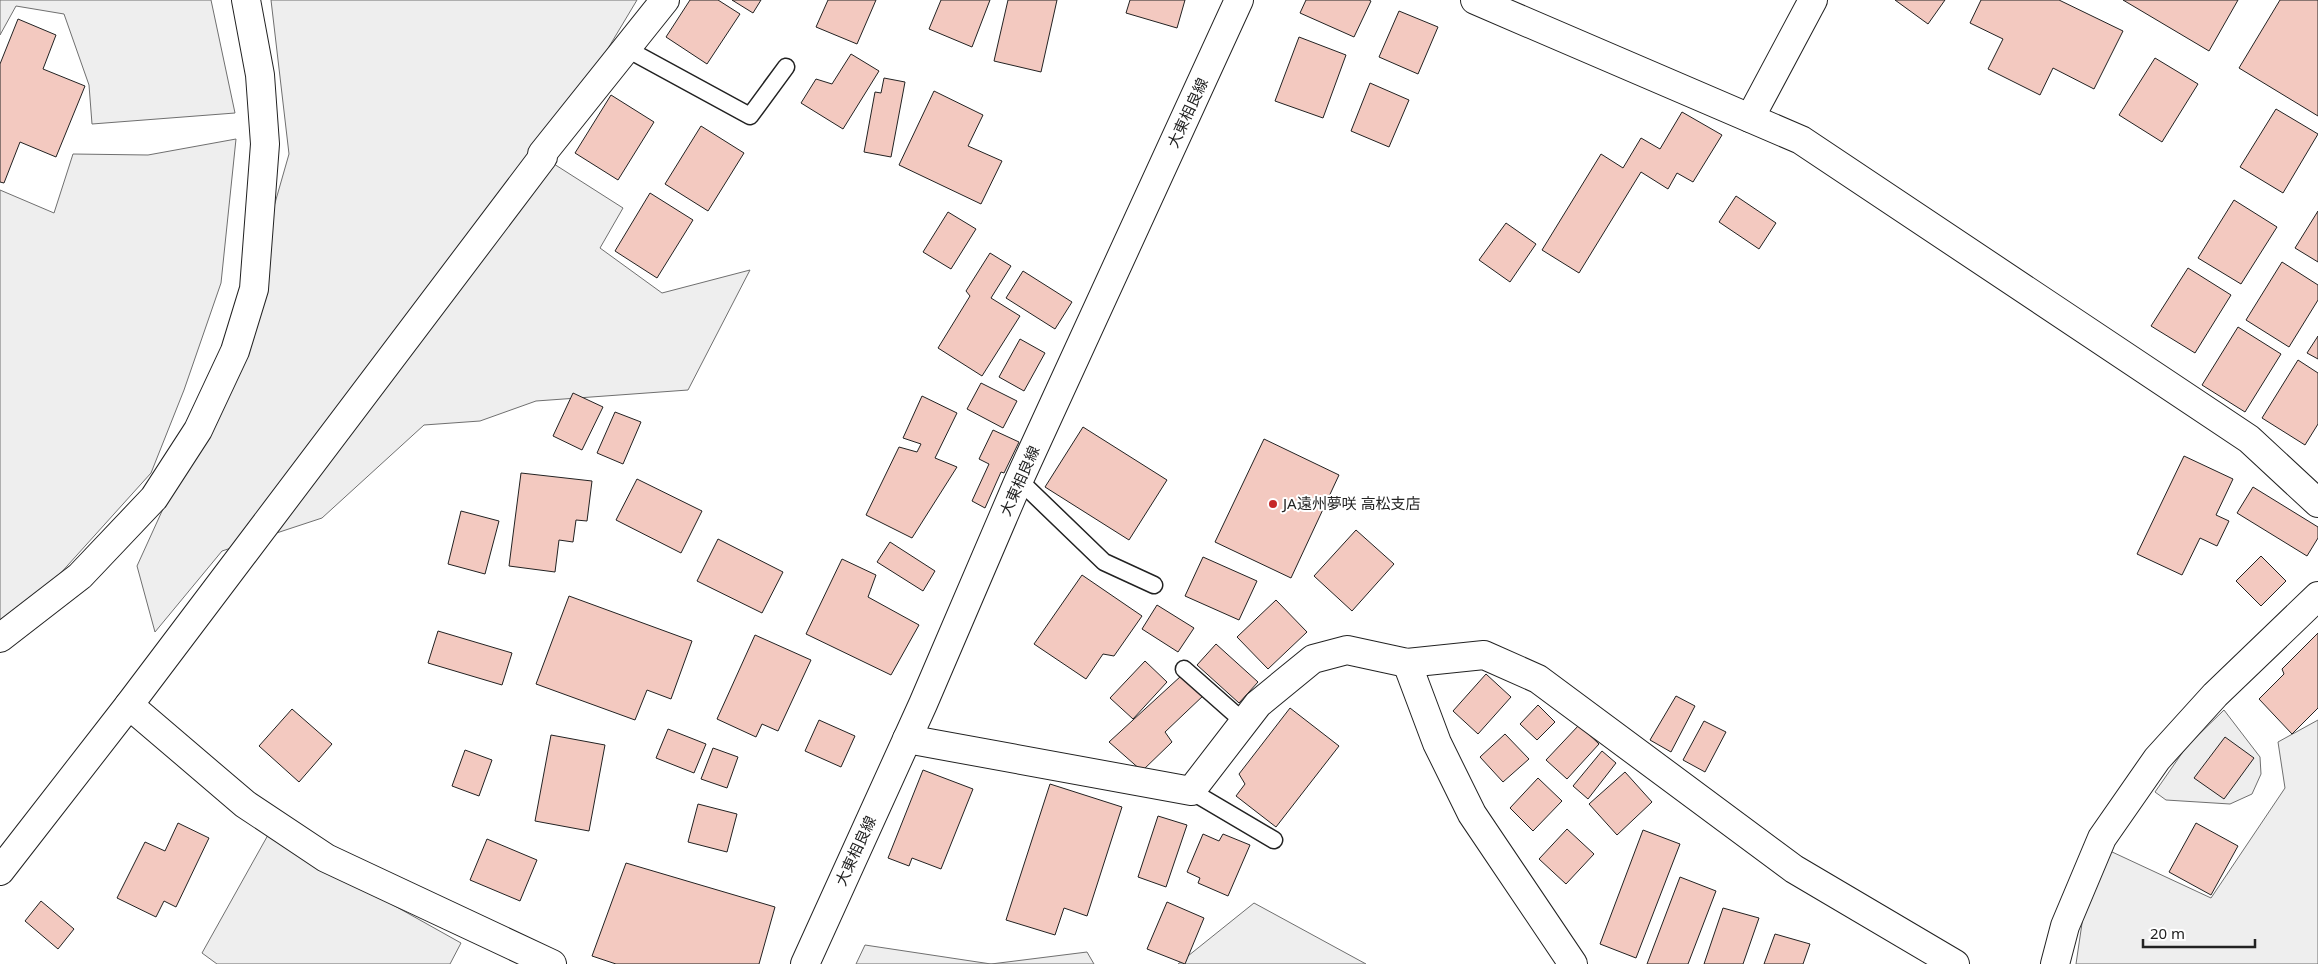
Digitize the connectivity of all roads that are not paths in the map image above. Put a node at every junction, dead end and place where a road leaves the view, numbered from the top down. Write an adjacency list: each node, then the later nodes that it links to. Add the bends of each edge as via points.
1 (246, 0): 13 (street, via 260,75 264,144 254,289 235,351 198,430 154,498 80,576)
2 (665, 0): 6 (street)
3 (1240, 0): 9 (street, 大東相良線)
4 (1475, 0): 8 (street)
5 (1813, 0): 8 (street)
6 (627, 48): 7 (lane, via 750,116); 16 (street, via 542,154 543,157)
7 (786, 68)
8 (1750, 118): 10 (street, via 1801,140 2249,439)
9 (1019, 480): 11 (lane, via 1104,562); 18 (street, 大東相良線)
10 (2318, 503)
11 (1154, 585)
12 (2318, 596): 26 (street, via 2216,694 2157,759 2102,838 2065,926)
13 (0, 638)
14 (1408, 663): 17 (street, via 1347,650 1313,659 1258,704); 24 (street, via 1437,743 1472,814); 25 (street, via 1484,655 1538,679 1794,869)
15 (1184, 669): 17 (lane)
16 (129, 705): 21 (street); 22 (street, via 245,804 326,858)
17 (1244, 722): 19 (street)
18 (907, 739): 19 (street); 23 (street, 大東相良線)
19 (1191, 791): 20 (lane)
20 (1274, 840)
21 (0, 871)
22 (552, 964)
23 (805, 964)
24 (1573, 964)
25 (1955, 964)
26 (2055, 964)

